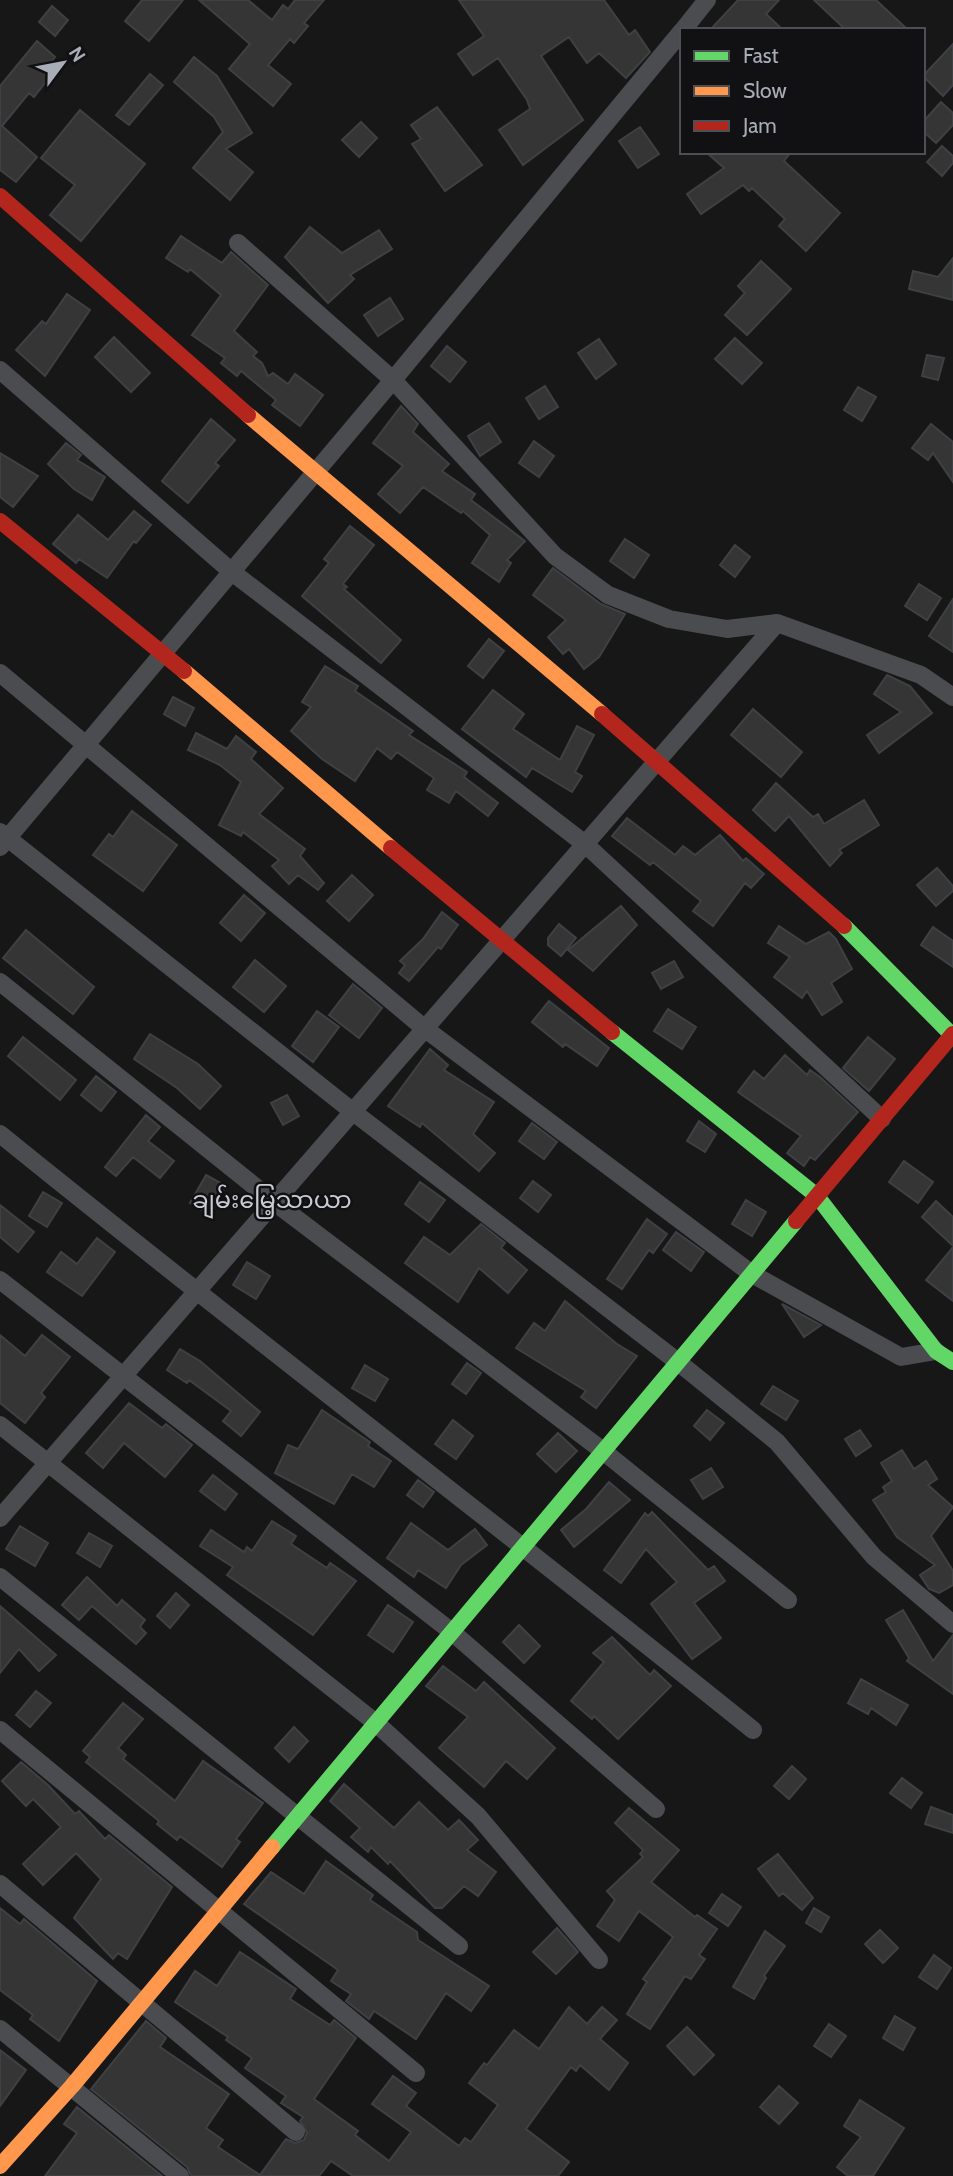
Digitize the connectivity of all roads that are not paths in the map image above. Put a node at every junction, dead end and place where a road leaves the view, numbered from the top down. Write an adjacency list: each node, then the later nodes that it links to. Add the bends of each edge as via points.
1 (707, 0): 2 (street)
2 (684, 28)
3 (680, 32): 7 (street)
4 (0, 196): 8 (street)
5 (238, 243): 7 (street)
6 (0, 370): 10 (street)
7 (393, 380): 8 (street); 11 (street, via 555,556 608,595 669,619 727,629)
8 (314, 474): 10 (street); 16 (street)
9 (0, 521): 12 (street)
10 (232, 572): 12 (street); 18 (street)
11 (777, 623): 14 (street, via 921,675); 16 (street)
12 (163, 653): 15 (street); 19 (street)
13 (0, 673): 15 (street)
14 (953, 697)
15 (87, 743): 17 (street); 21 (street)
16 (658, 760): 18 (street); 22 (street, via 839,922)
17 (3, 839): 23 (street)
18 (585, 844): 19 (street); 24 (street)
19 (499, 942): 21 (street); 26 (street)
20 (0, 982): 27 (street)
21 (424, 1028): 23 (street); 28 (street)
22 (953, 1035): 24 (street)
23 (352, 1111): 27 (street); 32 (street)
24 (882, 1119): 26 (street)
25 (0, 1134): 30 (street)
26 (817, 1196): 28 (street); 31 (street)
27 (273, 1201): 30 (street); 36 (street)
28 (752, 1273): 31 (street, via 901,1357); 32 (street)
29 (0, 1280): 34 (street)
30 (195, 1292): 34 (street); 39 (street)
31 (936, 1351): 33 (street)
32 (678, 1362): 36 (street); 42 (street, via 778,1442 874,1557)
33 (953, 1362)
34 (122, 1374): 37 (street); 43 (street)
35 (0, 1425): 37 (street)
36 (603, 1451): 39 (street); 41 (street)
37 (47, 1461): 38 (street); 44 (street)
38 (0, 1518)
39 (524, 1545): 43 (street); 46 (street)
40 (0, 1577): 48 (street)
41 (788, 1600)
42 (953, 1625)
43 (452, 1632): 44 (street); 47 (street)
44 (376, 1723): 48 (street); 52 (street, via 478,1816)
45 (0, 1730): 50 (street)
46 (753, 1730)
47 (656, 1809)
48 (298, 1815): 50 (street); 51 (street)
49 (0, 1884): 53 (street)
50 (218, 1911): 53 (street); 55 (street)
51 (459, 1946)
52 (599, 1960)
53 (141, 2003): 56 (street); 57 (street)
54 (0, 2029): 56 (street)
55 (416, 2073)
56 (72, 2086): 58 (street); 59 (street)
57 (296, 2132)
58 (0, 2166)
59 (180, 2176)

